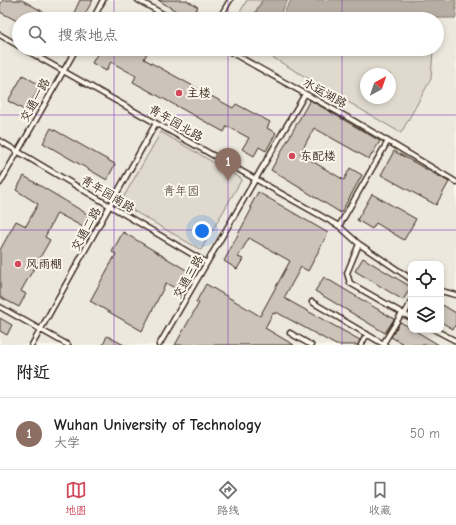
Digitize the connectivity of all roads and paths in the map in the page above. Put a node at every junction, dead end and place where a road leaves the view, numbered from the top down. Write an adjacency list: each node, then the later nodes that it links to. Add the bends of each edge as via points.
1 (103, 0): 4 (lane)
2 (138, 0): 5 (lane)
3 (230, 0): 6 (lane)
4 (97, 12)
5 (159, 12)
6 (223, 12)
7 (0, 35): 8 (lane)
8 (12, 42)
9 (36, 56): 12 (lane, 青年园北路)
10 (72, 56): 12 (lane, 交通一路)
11 (238, 56): 13 (lane, 水运湖路)
12 (63, 72): 14 (lane, 青年园北路); 17 (lane, 交通一路)
13 (306, 94): 16 (lane, 水运湖路); 18 (lane, 交通三路)
14 (156, 123): 18 (lane, 青年园北路); 21 (lane, 交通二路)
15 (0, 142): 17 (lane, 青年园南路)
16 (388, 142): 19 (lane, 水运湖路); 22 (lane)
17 (18, 152): 20 (lane, 交通一路); 21 (lane, 青年园南路)
18 (255, 180): 22 (lane, 青年园北路); 24 (lane, 交通三路)
19 (456, 182)
20 (0, 183)
21 (110, 206): 24 (lane, 青年园南路); 33 (lane, 交通二路)
22 (339, 226): 23 (lane, 青年园北路)
23 (359, 244): 25 (lane, 青年园北路); 31 (lane, via 347,273 350,283)
24 (207, 263): 41 (lane, 交通三路)
25 (408, 277)
26 (444, 292): 27 (lane)
27 (456, 295)
28 (312, 302): 36 (lane)
29 (408, 306): 31 (lane)
30 (0, 307): 33 (lane)
31 (403, 314): 32 (lane); 38 (lane)
32 (408, 316)
33 (41, 330): 39 (lane, 交通二路); 40 (lane)
34 (290, 333): 42 (lane)
35 (441, 333): 37 (lane)
36 (367, 334): 38 (lane); 43 (lane)
37 (456, 340)
38 (384, 344)
39 (32, 345)
40 (68, 345)
41 (159, 345)
42 (311, 345)
43 (361, 345)

